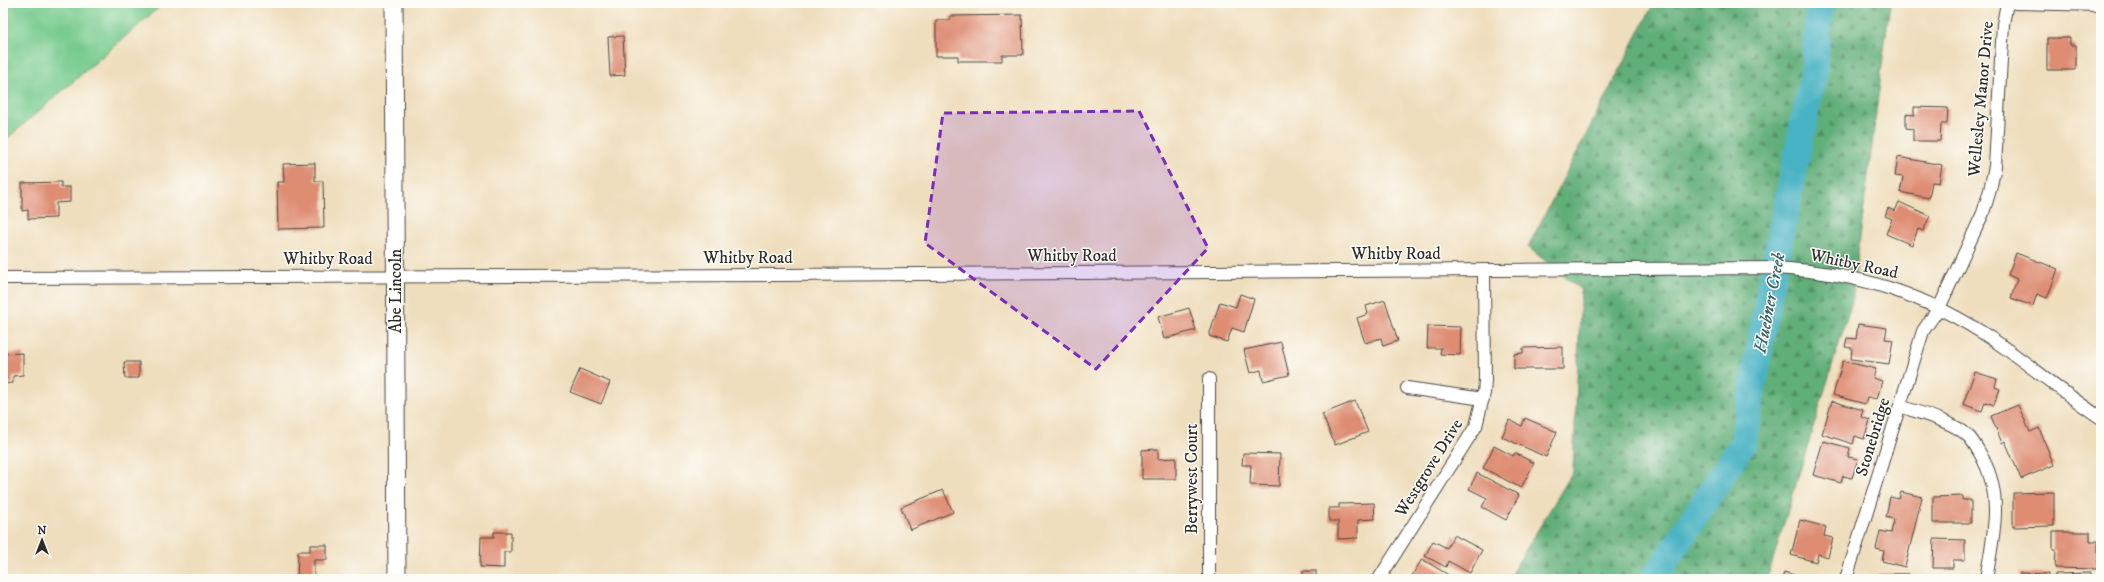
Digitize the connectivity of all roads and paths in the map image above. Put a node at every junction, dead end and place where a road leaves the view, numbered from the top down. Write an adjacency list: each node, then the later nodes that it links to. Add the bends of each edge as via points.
1 (394, 3): 6 (street, Abe Lincoln)
2 (2006, 3): 8 (street, Wellesley Manor Drive, via 1995,166 1990,190)
3 (2015, 3): 4 (street)
4 (2101, 6)
5 (1484, 271): 6 (street, Whitby Road); 8 (street, Whitby Road, via 1776,268 1810,270 1863,280 1904,292); 11 (street, Westgrove Drive)
6 (396, 276): 7 (street, Whitby Road); 14 (street, Abe Lincoln)
7 (3, 278)
8 (1939, 308): 12 (street, Stonebridge, via 1924,331); 13 (street, Whitby Road, via 1994,341)
9 (1209, 379): 15 (street, Berrywest Court)
10 (1407, 388): 11 (street)
11 (1483, 399): 16 (street, Westgrove Drive, via 1476,426)
12 (1900, 406): 17 (street, Stonebridge); 18 (street, via 1937,418 1967,434 1989,470 1994,487 1995,533)
13 (2101, 418)
14 (397, 579)
15 (1209, 579)
16 (1379, 579)
17 (1846, 579)
18 (1986, 579)

